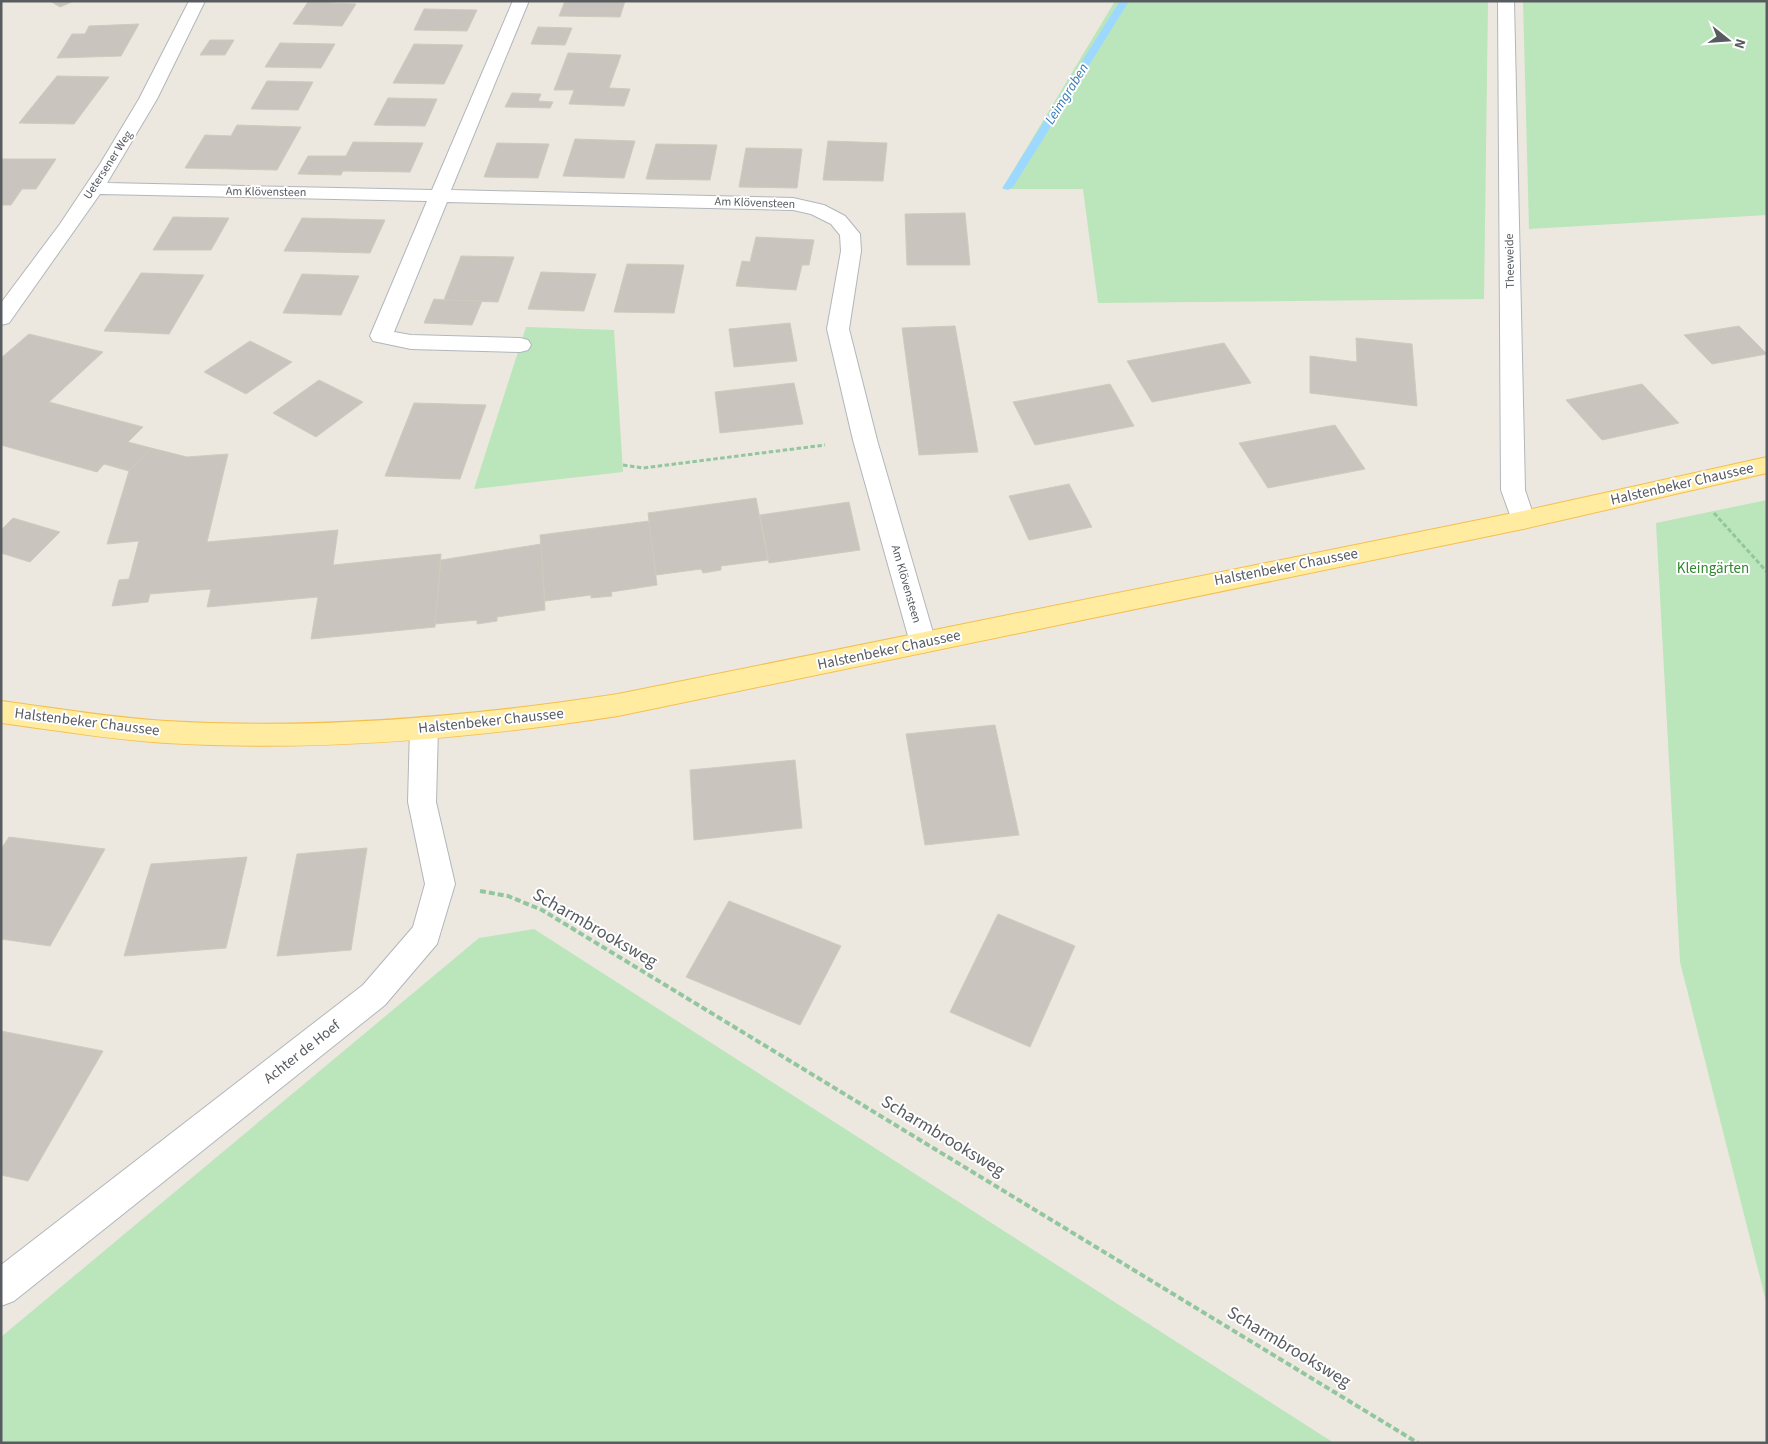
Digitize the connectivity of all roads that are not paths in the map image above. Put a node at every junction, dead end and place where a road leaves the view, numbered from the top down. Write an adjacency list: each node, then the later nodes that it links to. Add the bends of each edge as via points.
1 (197, 1): 4 (street, Uetersener Weg, via 142,111)
2 (1506, 1): 9 (street, Theeweide, via 1513,490)
3 (520, 2): 5 (street)
4 (93, 188): 5 (street, Am Klövensteen); 6 (street, Uetersener Weg)
5 (438, 196): 7 (street, via 381,336 411,342); 10 (street, Am Klövensteen, via 794,204 817,209 838,220 850,234 851,251 838,329 865,440)
6 (1, 318)
7 (520, 345)
8 (1767, 465): 9 (main road, Halstenbeker Chaussee)
9 (1523, 520): 10 (main road, Halstenbeker Chaussee)
10 (923, 643): 12 (main road, Halstenbeker Chaussee, via 618,705 519,720)
11 (1, 712): 12 (main road, Halstenbeker Chaussee, via 165,732 318,735)
12 (424, 728): 13 (street, Achter de Hoef, via 422,802 440,884 426,934 374,995)
13 (1, 1288)

